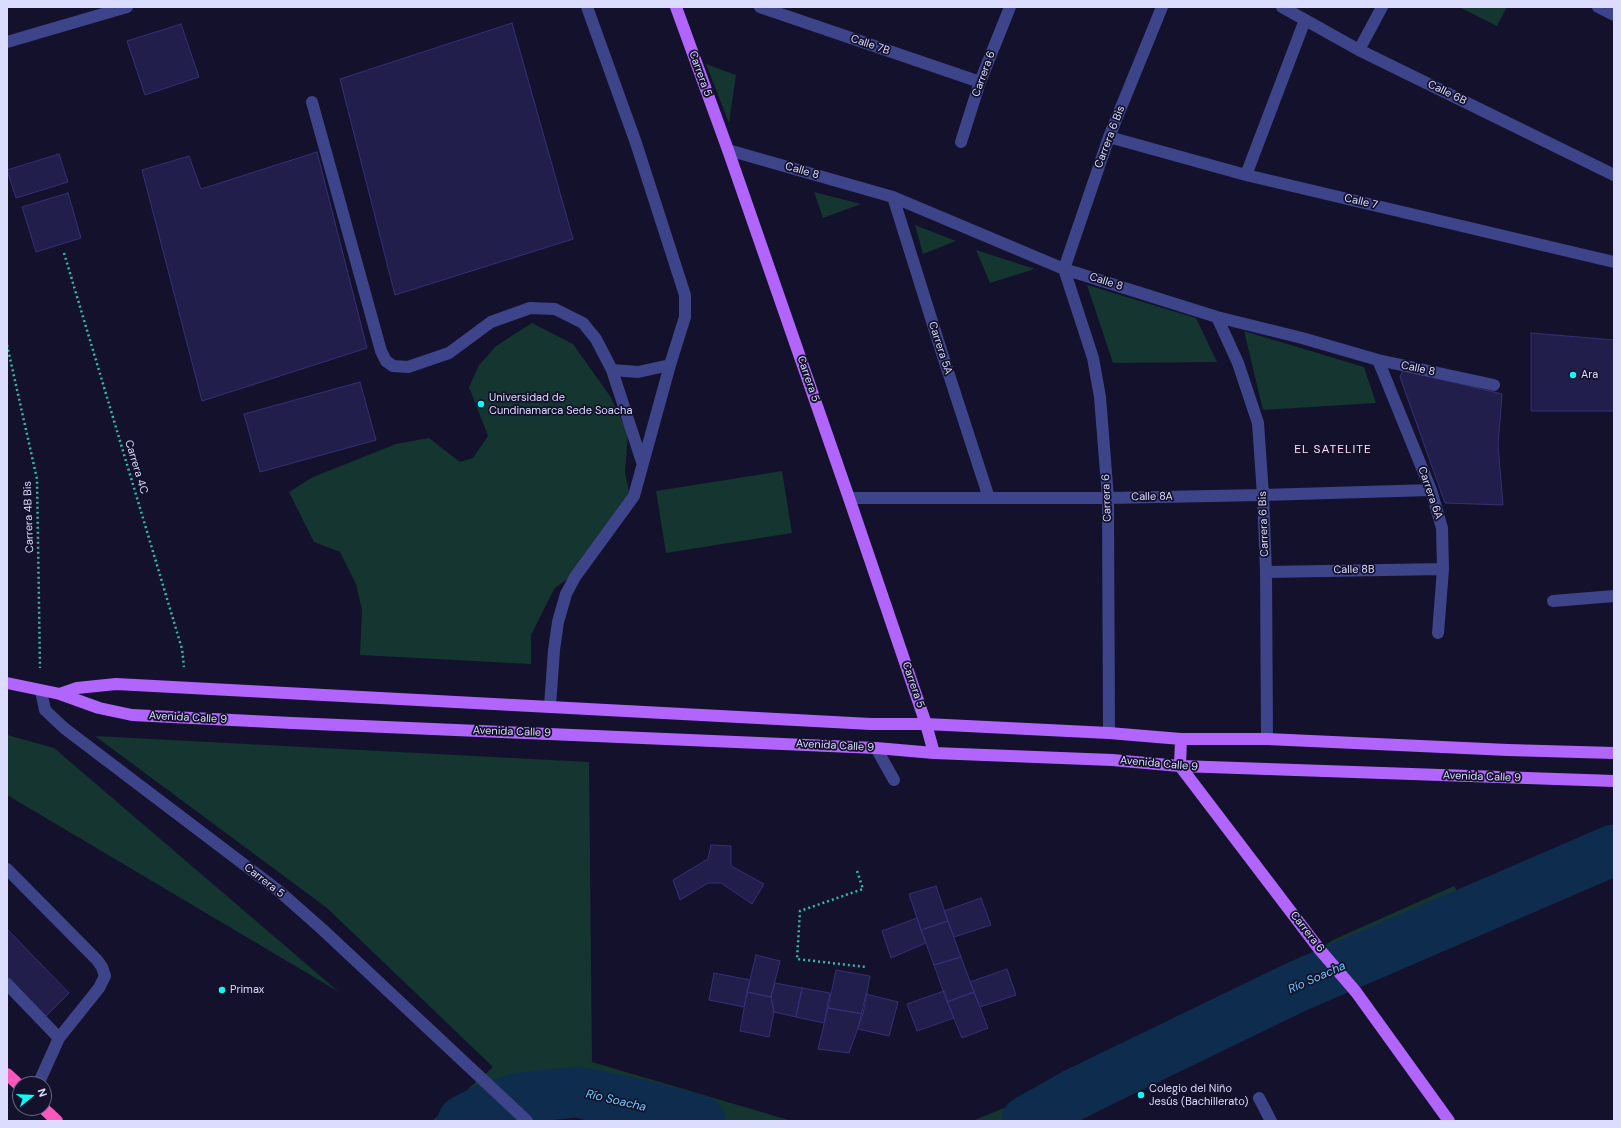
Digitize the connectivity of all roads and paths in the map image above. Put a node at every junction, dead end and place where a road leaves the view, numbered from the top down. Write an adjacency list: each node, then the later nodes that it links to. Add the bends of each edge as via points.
1 (127, 7): 12 (street)
2 (587, 7): 28 (street, via 636,143 685,295 685,317)
3 (676, 7): 18 (main road, Carrera 5)
4 (760, 7): 14 (street, Calle 7B)
5 (1010, 7): 14 (street, Carrera 6)
6 (1162, 7): 16 (street, Carrera 6 Bis)
7 (1282, 7): 11 (street, Calle 6B)
8 (1382, 7): 13 (street)
9 (1598, 7): 10 (street)
10 (1614, 15)
11 (1305, 20): 13 (street, Calle 6B); 19 (street)
12 (7, 42)
13 (1359, 50): 20 (street, Calle 6B)
14 (980, 82): 17 (street, Carrera 6)
15 (312, 102): 29 (street, via 381,351 386,361 393,366 408,367 449,353 491,322 530,308 555,309 583,323 596,339)
16 (1109, 137): 19 (street, Calle 7); 24 (street, Carrera 6 Bis)
17 (961, 142)
18 (728, 150): 21 (street, Calle 8); 34 (main road, Carrera 5)
19 (1246, 175): 23 (street, Calle 7)
20 (1614, 175)
21 (894, 197): 24 (street, Calle 8); 35 (street, Carrera 5A)
22 (64, 252): 43 (path, Carrera 4C, via 182,649)
23 (1614, 262)
24 (1064, 269): 25 (street, Calle 8); 36 (street, Carrera 6, via 1095,366)
25 (1217, 317): 27 (street, Calle 8); 33 (street, Carrera 6 Bis, via 1238,363 1258,423)
26 (7, 345): 44 (path, Carrera 4B Bis, via 37,479)
27 (1378, 360): 30 (street, Calle 8); 32 (street, Carrera 6A)
28 (670, 365): 29 (street, via 638,372); 31 (street)
29 (612, 370): 31 (street)
30 (1494, 385)
31 (642, 462): 46 (street, via 634,496 575,577 566,594 554,650)
32 (1431, 490): 33 (street, Calle 8A); 37 (street, Carrera 6A, via 1442,528)
33 (1263, 496): 36 (street, Calle 8A); 38 (street, Carrera 6 Bis)
34 (849, 498): 35 (street, Calle 8A); 47 (main road, Carrera 5)
35 (989, 498): 36 (street, Calle 8A)
36 (1108, 498): 48 (street, Carrera 6)
37 (1443, 569): 38 (street, Calle 8B); 41 (street, Carrera 6A)
38 (1266, 572): 50 (street, Carrera 6 Bis)
39 (1614, 596): 40 (street)
40 (1553, 601)
41 (1438, 633)
42 (7, 683): 44 (main road, Avenida Calle 9)
43 (186, 688): 45 (main road, Avenida Calle 9, via 116,684 77,688); 46 (main road, Avenida Calle 9)
44 (41, 691): 45 (main road, Avenida Calle 9); 64 (street, Carrera 5, via 45,710 64,728 279,891)
45 (60, 694): 51 (main road, Avenida Calle 9, via 99,708 132,715)
46 (550, 706): 47 (main road, Avenida Calle 9, via 871,724)
47 (926, 724): 48 (main road, Avenida Calle 9); 52 (main road, Carrera 5)
48 (1109, 733): 49 (main road, Avenida Calle 9)
49 (1181, 739): 50 (main road, Avenida Calle 9); 54 (main road)
50 (1267, 739): 53 (main road, Avenida Calle 9)
51 (876, 748): 52 (main road, Avenida Calle 9); 55 (street)
52 (934, 753): 54 (main road, Avenida Calle 9, via 1112,760)
53 (1614, 753)
54 (1180, 766): 56 (main road, Avenida Calle 9); 66 (main road, Carrera 6, via 1320,950 1356,992)
55 (894, 780)
56 (1614, 781)
57 (7, 870): 61 (street, via 97,960 105,976 99,988)
58 (857, 871): 59 (path, via 863,889 800,911 797,959)
59 (866, 967)
60 (7, 984): 61 (street)
61 (59, 1038): 62 (street)
62 (42, 1076)
63 (1259, 1098): 65 (street)
64 (523, 1117)
65 (1271, 1121)
66 (1449, 1121)

